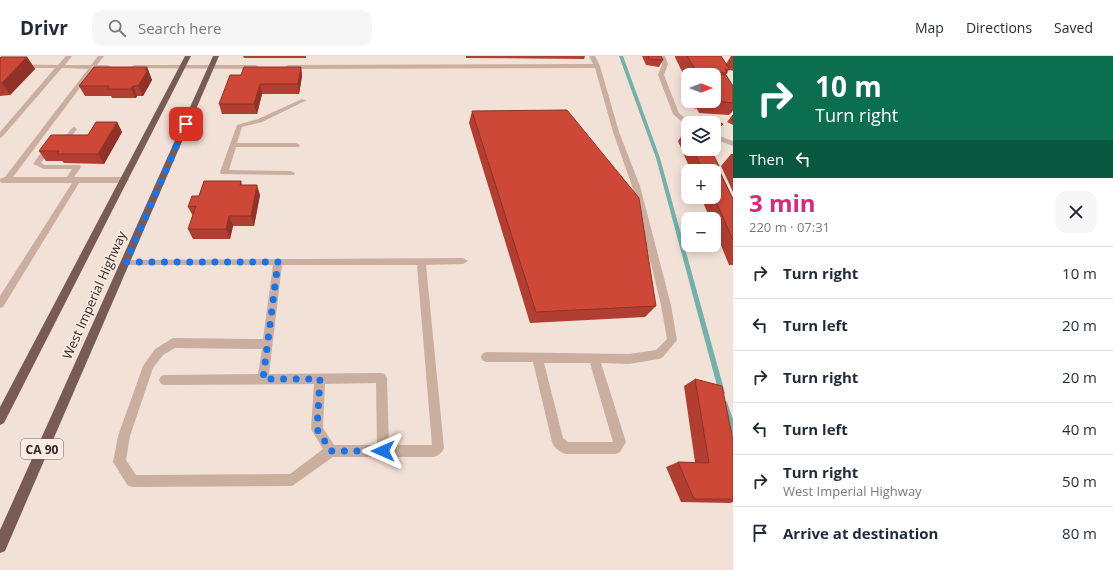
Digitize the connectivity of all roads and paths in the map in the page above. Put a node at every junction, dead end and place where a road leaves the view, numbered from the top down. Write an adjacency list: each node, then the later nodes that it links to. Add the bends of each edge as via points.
1 (69, 56): 8 (lane)
2 (101, 56): 10 (lane)
3 (188, 56): 13 (main road, West Imperial Highway)
4 (216, 56): 16 (main road, West Imperial Highway / CA 90)
5 (592, 56): 9 (lane)
6 (662, 56): 18 (lane, via 665,64 662,76 676,114)
7 (0, 66): 8 (lane)
8 (60, 66): 10 (lane); 20 (lane)
9 (597, 66): 15 (lane); 37 (lane, via 616,132 636,186 666,305 672,340 659,354 629,359)
10 (93, 67): 11 (lane); 26 (lane)
11 (116, 67)
12 (124, 67): 13 (lane)
13 (183, 67): 16 (lane); 28 (main road, West Imperial Highway)
14 (262, 67): 16 (lane)
15 (278, 67)
16 (211, 68): 31 (main road, West Imperial Highway / CA 90)
17 (304, 100): 24 (lane, via 260,121 239,126)
18 (681, 119)
19 (74, 129): 27 (lane, via 69,136 55,139 37,164 44,167 77,167)
20 (0, 136)
21 (721, 139): 22 (lane)
22 (733, 144)
23 (296, 145): 24 (lane)
24 (233, 146): 25 (lane, via 224,172)
25 (291, 172)
26 (3, 180): 27 (lane)
27 (73, 180): 28 (lane); 33 (lane)
28 (125, 180): 41 (main road, West Imperial Highway)
29 (464, 260): 30 (lane)
30 (421, 261): 32 (lane); 43 (lane, via 438,448 434,451)
31 (126, 262): 32 (lane); 44 (main road, West Imperial Highway / CA 90)
32 (278, 262): 34 (lane)
33 (0, 304)
34 (267, 344): 38 (lane); 42 (lane, via 172,343 159,352 148,366 124,436 119,462 133,480 292,480)
35 (486, 357): 36 (lane)
36 (536, 358): 37 (lane); 37 (lane, via 558,442 566,448 616,448 620,442)
37 (594, 359)
38 (263, 379): 39 (lane); 40 (lane)
39 (320, 379): 42 (lane, via 317,429); 43 (lane, via 381,378)
40 (165, 380)
41 (0, 419)
42 (331, 451): 43 (lane)
43 (383, 451)
44 (0, 546)

